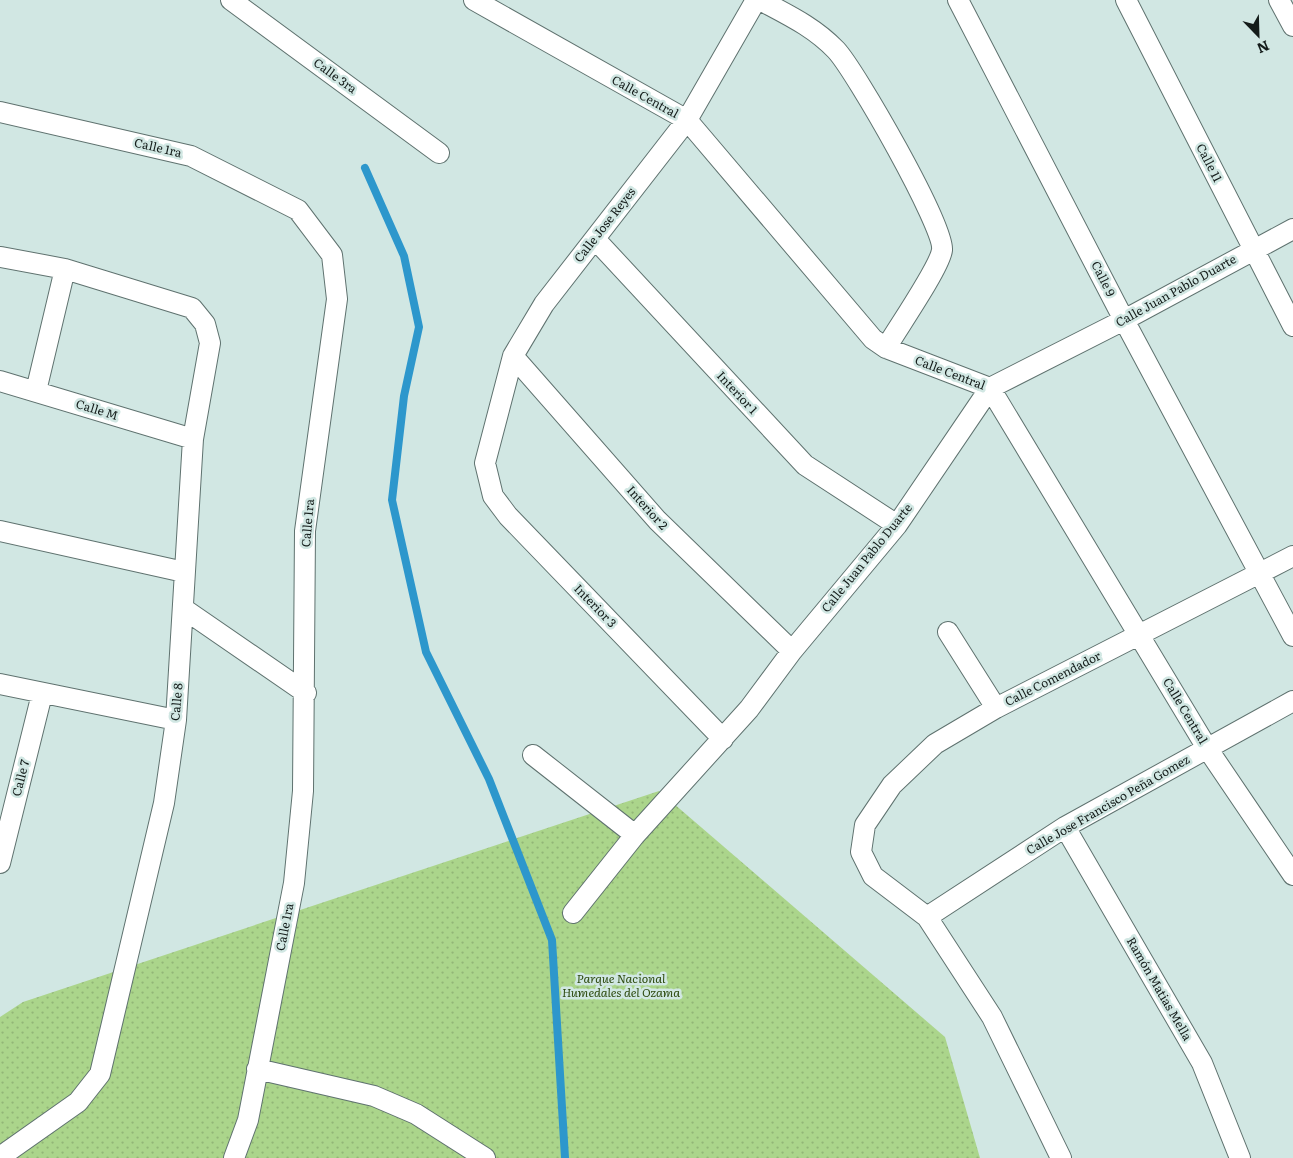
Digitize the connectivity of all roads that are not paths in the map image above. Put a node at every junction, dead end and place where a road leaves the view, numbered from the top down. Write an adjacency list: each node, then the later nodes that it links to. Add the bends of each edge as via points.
1 (231, 0): 11 (street, Calle 3ra)
2 (474, 0): 10 (street, Calle Central)
3 (756, 0): 10 (street, Calle Jose Reyes)
4 (760, 0): 19 (street, via 810,26 837,51 903,159 942,241 939,260)
5 (958, 0): 17 (street, Calle 9)
6 (1126, 0): 14 (street, Calle 11)
7 (1279, 0): 8 (street)
8 (1293, 26)
9 (0, 112): 37 (street, Calle 1ra, via 191,156 298,210 332,255 337,299 305,531)
10 (687, 120): 13 (street, Calle Jose Reyes); 19 (street, Calle Central, via 873,339)
11 (438, 152)
12 (1293, 229): 14 (street, Calle Juan Pablo Duarte)
13 (595, 239): 20 (street, Calle Jose Reyes, via 544,304); 26 (street, Interior 1, via 805,465)
14 (1253, 250): 17 (street, Calle Juan Pablo Duarte); 18 (street, Calle 11)
15 (1, 256): 16 (street)
16 (65, 269): 23 (street); 24 (street, Calle 8, via 192,308 205,324 210,344)
17 (1124, 320): 22 (street, Calle Juan Pablo Duarte); 30 (street, Calle 9)
18 (1293, 326)
19 (886, 348): 22 (street, Calle Central)
20 (513, 356): 25 (street, Calle Jose Reyes); 35 (street, Interior 2, via 657,520)
21 (0, 381): 23 (street, Calle M)
22 (990, 388): 26 (street, Calle Juan Pablo Duarte); 33 (street, Calle Central)
23 (36, 391): 24 (street, Calle M)
24 (193, 439): 29 (street, Calle 8)
25 (485, 464): 42 (street, Interior 3, via 493,496 508,516)
26 (897, 525): 35 (street, Calle Juan Pablo Duarte)
27 (0, 531): 29 (street)
28 (1293, 556): 30 (street, Calle Comendador)
29 (184, 572): 31 (street, Calle 8)
30 (1261, 574): 33 (street, Calle Comendador); 34 (street, Calle 9)
31 (184, 609): 37 (street); 41 (street, Calle 8)
32 (948, 632): 40 (street)
33 (1141, 635): 40 (street, Calle Comendador); 43 (street, Calle Central)
34 (1293, 636)
35 (792, 651): 42 (street, Calle Juan Pablo Duarte)
36 (0, 684): 38 (street)
37 (306, 693): 51 (street, Calle 1ra, via 303,791 294,883)
38 (42, 694): 41 (street); 47 (street, Calle 7)
39 (1293, 701): 43 (street, Calle Jose Francisco Peña Gomez)
40 (996, 708): 50 (street, Calle Comendador, via 935,744 892,785 865,825 861,852 873,876)
41 (176, 720): 52 (street, Calle 8, via 164,803 100,1074 78,1102)
42 (723, 738): 46 (street, Calle Juan Pablo Duarte)
43 (1207, 748): 45 (street, Calle Jose Francisco Peña Gomez); 48 (street, Calle Central)
44 (533, 755): 46 (street)
45 (1066, 827): 50 (street, Calle Jose Francisco Peña Gomez); 56 (street, Ramón Matias Mella, via 1202,1063)
46 (635, 835): 49 (street, Calle Juan Pablo Duarte)
47 (0, 863)
48 (1293, 875)
49 (573, 913)
50 (927, 917): 55 (street, via 992,1017)
51 (257, 1069): 53 (street, Calle 1ra, via 248,1120); 54 (street, via 374,1096 416,1114)
52 (0, 1158)
53 (234, 1158)
54 (484, 1158)
55 (1060, 1158)
56 (1240, 1158)

